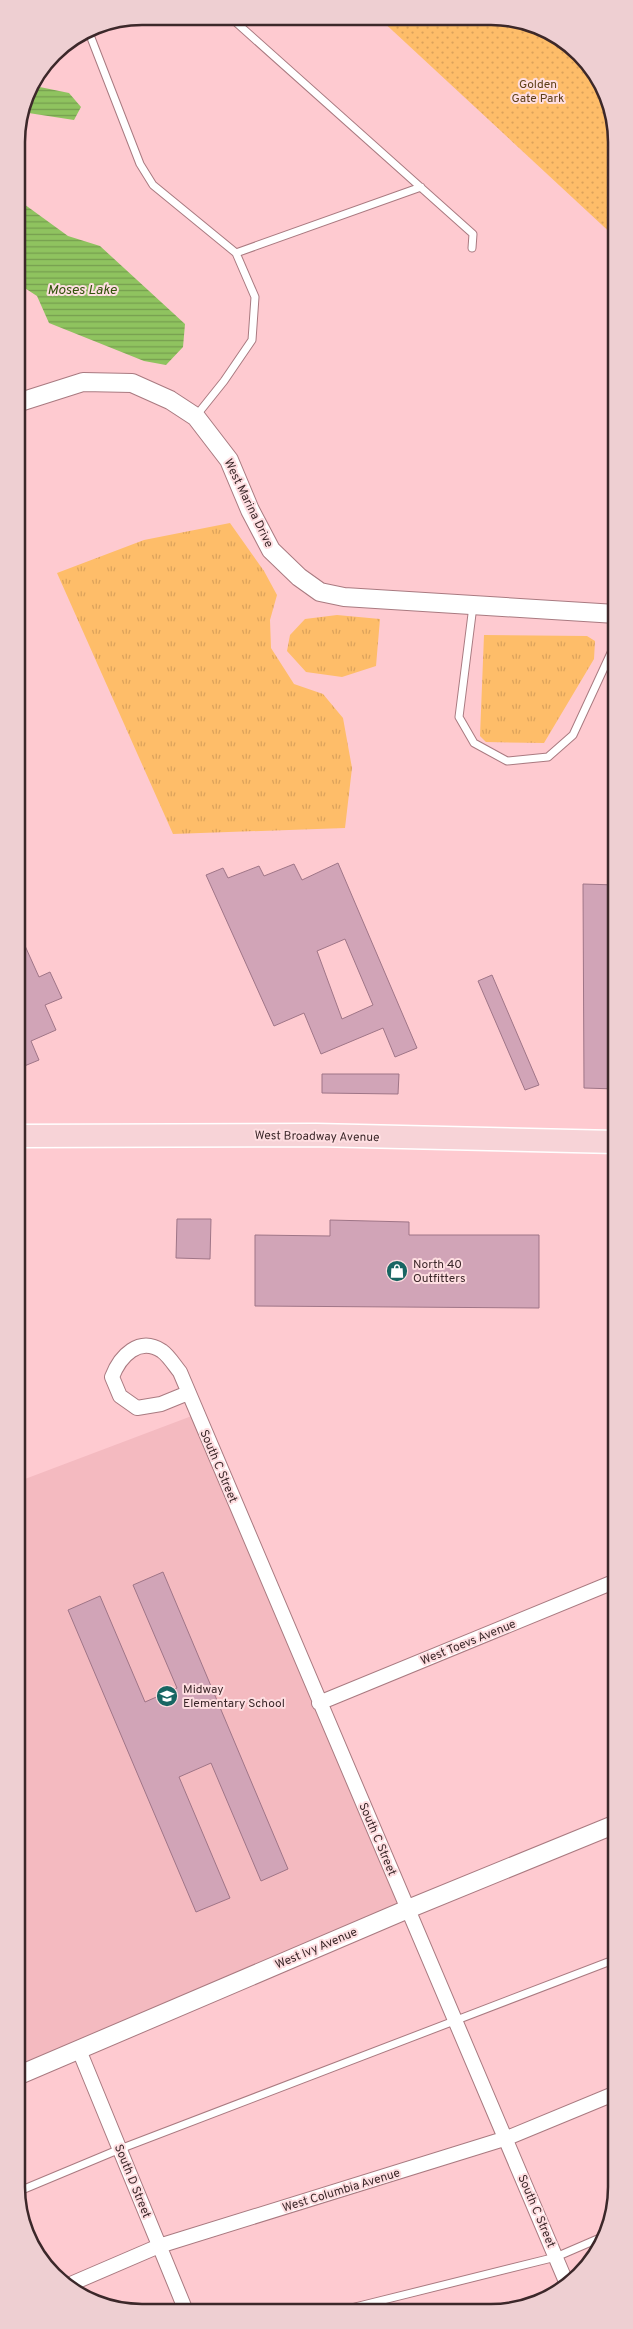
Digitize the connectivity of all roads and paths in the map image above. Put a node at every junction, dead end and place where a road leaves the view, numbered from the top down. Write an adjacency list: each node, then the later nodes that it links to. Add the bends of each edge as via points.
1 (239, 25): 3 (lane)
2 (91, 37): 5 (lane, via 140,164 153,185)
3 (421, 187): 4 (lane, via 473,234); 5 (lane)
4 (472, 248)
5 (236, 253): 7 (lane, via 255,298 252,340)
6 (25, 400): 7 (street, West Marina Drive, via 83,382 132,383 170,400)
7 (196, 417): 8 (street, West Marina Drive, via 229,460 271,550 320,592 344,597)
8 (473, 606): 9 (street, West Marina Drive); 10 (lane, via 459,717 474,743 507,761 548,757 573,735)
9 (608, 614)
10 (608, 659)
11 (25, 1136): 12 (main road, West Broadway Avenue, via 316,1136)
12 (608, 1142)
13 (188, 1393): 13 (street, South C Street, via 180,1372 163,1351 148,1346 130,1350 118,1362 112,1377 120,1396 137,1408 161,1404); 15 (street, South C Street)
14 (608, 1584): 15 (street, West Toevs Avenue)
15 (320, 1703): 17 (street, South C Street)
16 (608, 1827): 17 (street, West Ivy Avenue)
17 (408, 1909): 19 (street, South C Street); 20 (street, West Ivy Avenue)
18 (608, 1962): 19 (lane)
19 (457, 2022): 23 (street, South C Street); 24 (lane)
20 (79, 2050): 21 (street, West Ivy Avenue); 24 (street, South D Street)
21 (25, 2073)
22 (608, 2096): 23 (street, West Columbia Avenue)
23 (507, 2138): 27 (street, West Columbia Avenue); 28 (street, South C Street)
24 (120, 2149): 25 (lane); 27 (street, South D Street)
25 (25, 2189)
26 (595, 2240): 28 (lane)
27 (159, 2246): 30 (street, West Columbia Avenue); 31 (street, South D Street)
28 (556, 2257): 29 (street, South C Street); 32 (lane)
29 (565, 2278)
30 (75, 2282)
31 (183, 2304)
32 (367, 2304)

